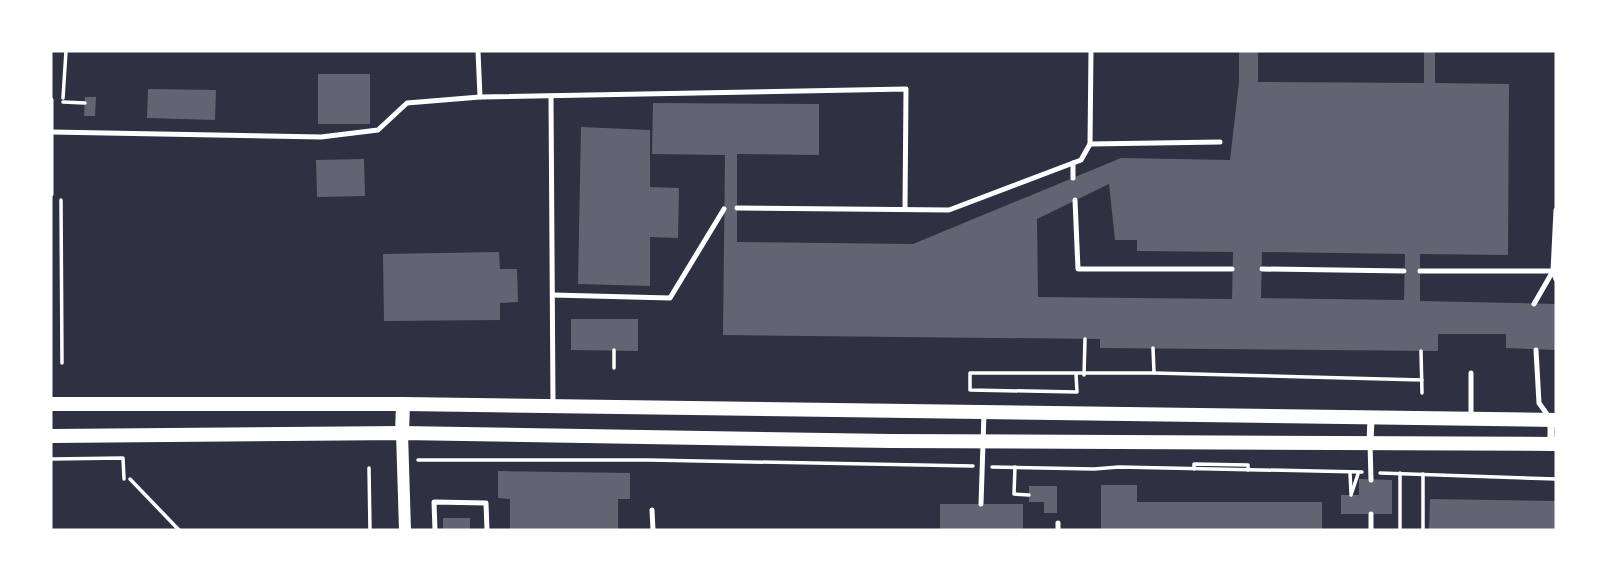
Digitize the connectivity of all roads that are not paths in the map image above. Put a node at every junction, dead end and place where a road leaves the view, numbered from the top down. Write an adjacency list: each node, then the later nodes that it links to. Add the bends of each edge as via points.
1 (478, 51): 4 (lane)
2 (1091, 51): 9 (lane)
3 (551, 96): 4 (lane); 16 (lane, via 906,89); 24 (lane)
4 (480, 97): 7 (lane, via 407,103 378,130 321,137)
5 (51, 100): 6 (lane)
6 (51, 111): 7 (lane)
7 (51, 132): 12 (lane)
8 (1220, 142): 9 (lane)
9 (1090, 144): 10 (lane, via 1081,160)
10 (1073, 163): 11 (lane); 16 (lane, via 949,210)
11 (1073, 178)
12 (51, 194)
13 (1075, 200): 19 (lane, via 1078,269)
14 (737, 208): 16 (lane)
15 (724, 209): 24 (lane, via 670,298)
16 (905, 209)
17 (1556, 210): 22 (lane)
18 (1262, 269): 20 (lane)
19 (1233, 270)
20 (1405, 271)
21 (1420, 271): 22 (lane)
22 (1553, 271): 23 (lane); 25 (lane)
23 (1556, 279)
24 (552, 295): 30 (lane)
25 (1534, 304)
26 (1535, 350): 35 (lane, via 1539,403)
27 (1472, 373): 34 (lane)
28 (51, 404): 29 (main road)
29 (403, 404): 30 (main road); 36 (main road)
30 (553, 407): 31 (main road)
31 (699, 410): 32 (main road); 38 (main road, via 708,422)
32 (984, 413): 33 (main road); 39 (lane)
33 (1371, 418): 34 (main road); 40 (street)
34 (1471, 418): 35 (main road)
35 (1555, 418): 41 (street)
36 (402, 433): 37 (main road); 38 (main road); 46 (street)
37 (51, 436)
38 (698, 438): 39 (main road)
39 (983, 440): 40 (main road); 43 (lane)
40 (1370, 443): 41 (main road); 42 (lane)
41 (1554, 444)
42 (1371, 480)
43 (981, 504)
44 (652, 510): 49 (lane)
45 (1371, 514): 50 (lane)
46 (405, 530)
47 (435, 530): 48 (lane, via 434,502 486,503)
48 (487, 530)
49 (653, 530)
50 (1371, 530)

